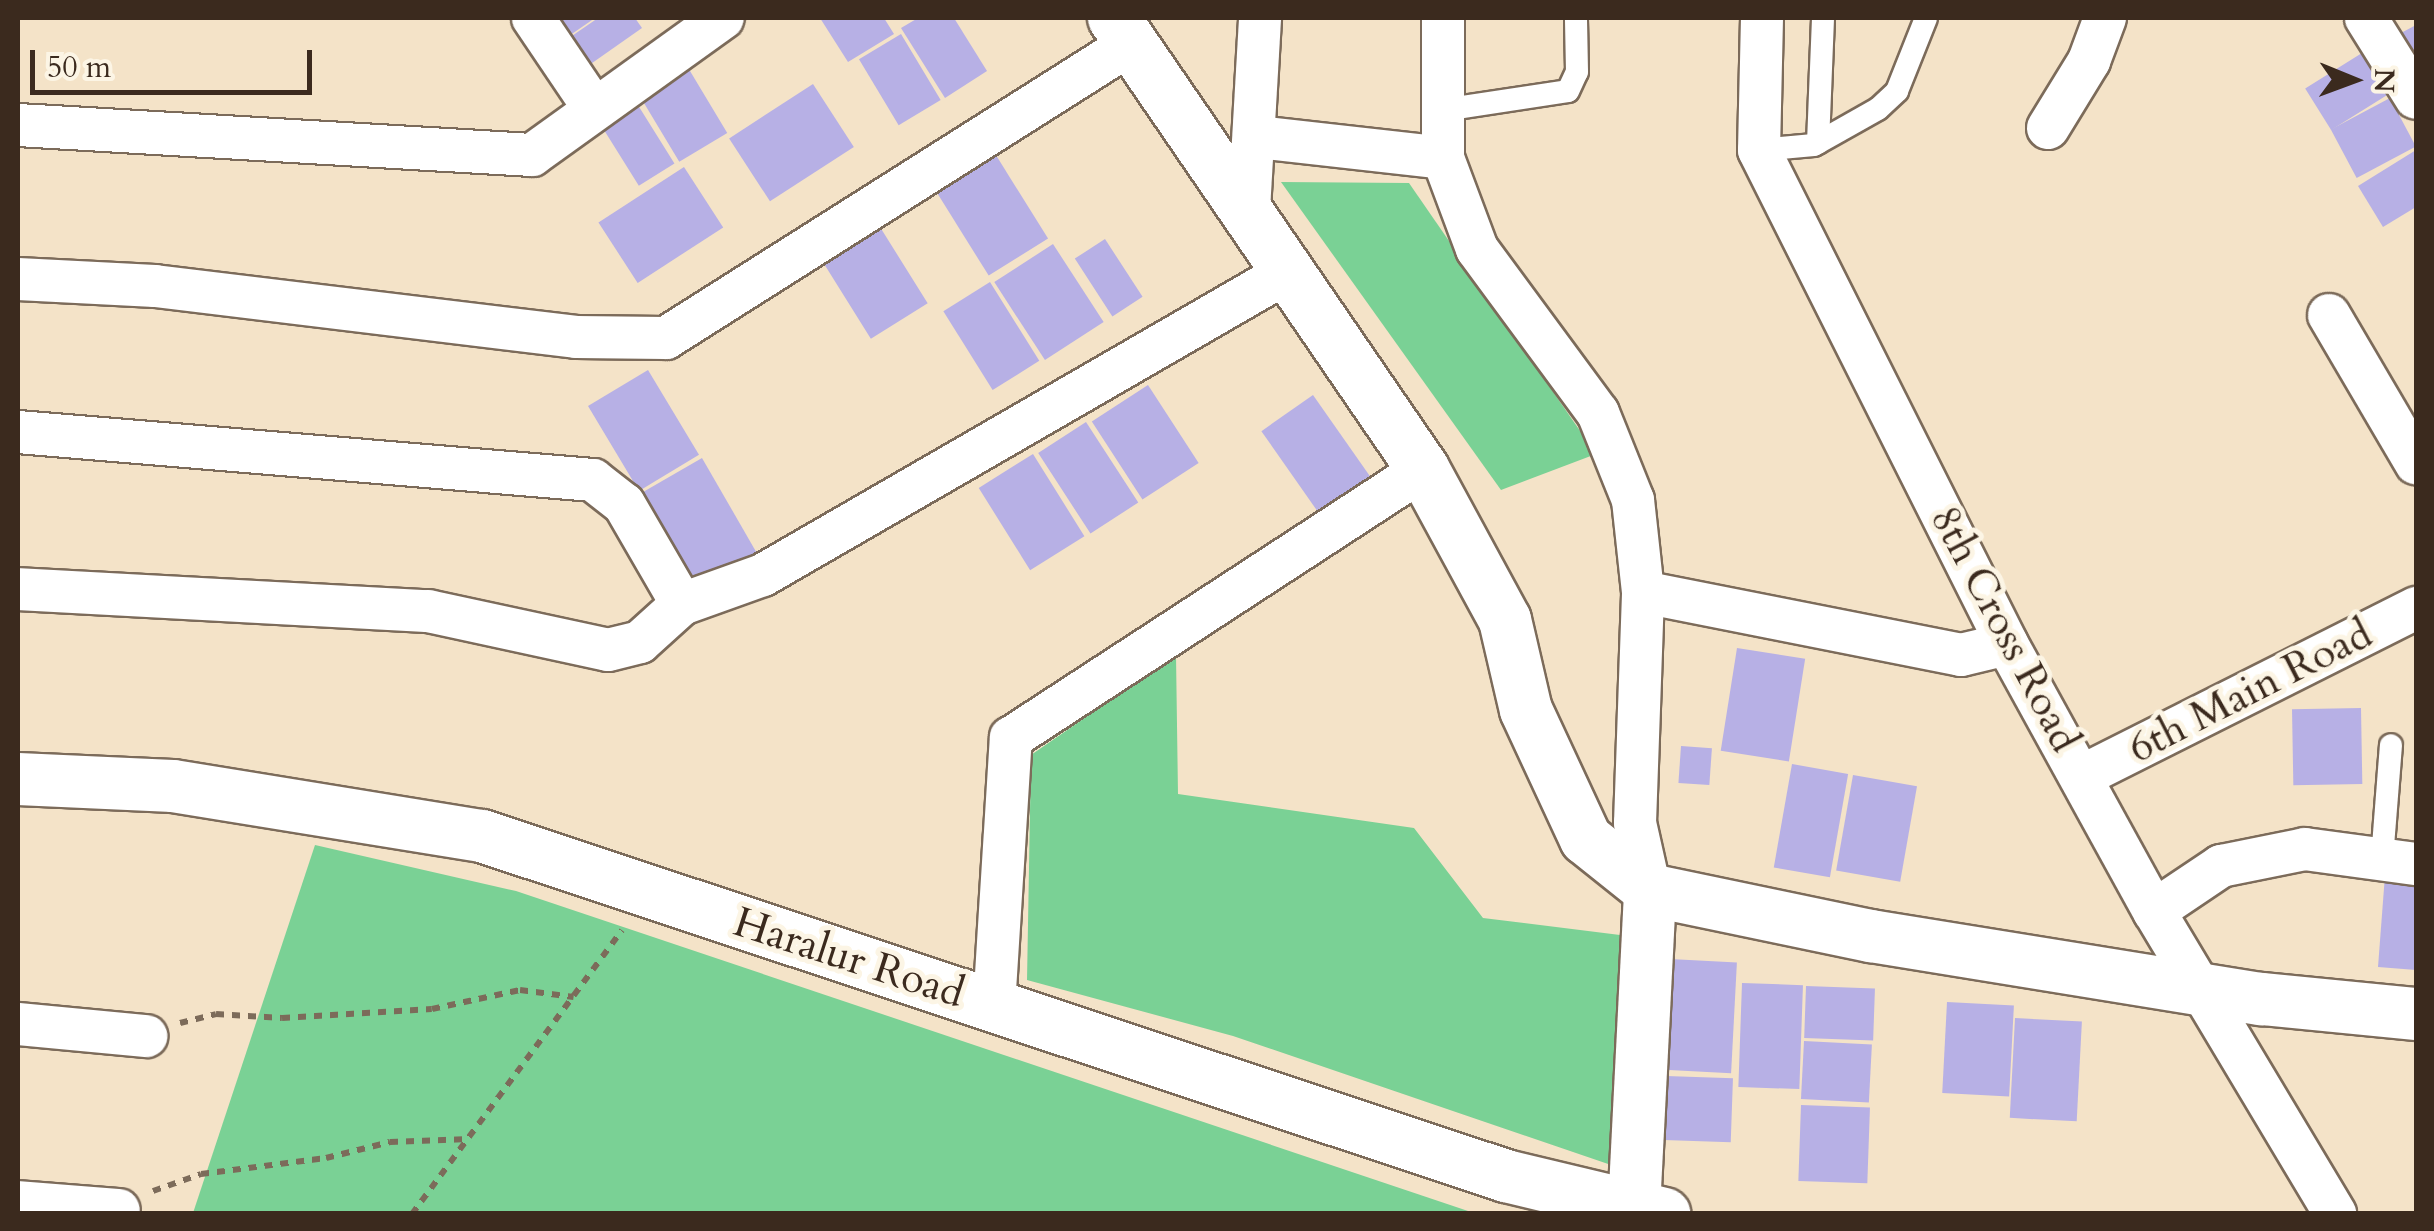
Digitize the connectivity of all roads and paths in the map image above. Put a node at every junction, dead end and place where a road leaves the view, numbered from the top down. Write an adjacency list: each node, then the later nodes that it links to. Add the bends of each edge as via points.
1 (533, 18): 13 (street)
2 (723, 18): 13 (street)
3 (1260, 18): 17 (street)
4 (1443, 18): 14 (street)
5 (1576, 18): 14 (lane, via 1576,72 1568,90)
6 (1762, 18): 19 (street, 8th Cross Road)
7 (1823, 18): 18 (lane)
8 (1926, 18): 18 (lane, via 1897,91)
9 (2105, 18): 16 (street, via 2089,61)
10 (2366, 18): 12 (street)
11 (1123, 30): 21 (street); 23 (street, via 666,338 576,336 156,286)
12 (2416, 98)
13 (593, 107): 15 (street, via 532,154)
14 (1443, 110): 20 (street)
15 (18, 126)
16 (2048, 128)
17 (1256, 137): 20 (street); 21 (street)
18 (1818, 143): 19 (lane)
19 (1759, 150): 32 (street, 8th Cross Road)
20 (1443, 158): 29 (street, via 1477,250 1598,412 1633,500)
21 (1249, 210): 22 (street)
22 (1291, 270): 27 (street); 30 (street, via 763,575)
23 (18, 280)
24 (2330, 315): 26 (street)
25 (18, 432): 30 (street, via 593,480 624,504)
26 (2416, 463)
27 (1423, 469): 37 (street, via 1505,620 1526,710 1586,838); 42 (street, via 1012,738)
28 (18, 589): 30 (street, via 428,612 608,650 640,642)
29 (1643, 592): 32 (street, via 1961,655); 37 (street, via 1635,823)
30 (682, 604)
31 (2416, 608): 34 (street, 6th Main Road)
32 (2007, 644): 34 (street, 8th Cross Road)
33 (2390, 745): 36 (lane)
34 (2084, 775): 39 (street, 8th Cross Road)
35 (18, 778): 38 (street, Haralur Road, via 173,786 482,836)
36 (2399, 862): 39 (street, via 2304,849 2220,866)
37 (1650, 890): 40 (street, via 1871,936); 49 (street)
38 (649, 892): 41 (path); 42 (street, Haralur Road)
39 (2154, 911): 40 (street, 8th Cross Road)
40 (2203, 989): 43 (street); 51 (street, 8th Cross Road)
41 (574, 997): 45 (path, via 520,990 432,1010 216,1014); 46 (path)
42 (994, 1006): 49 (street, Haralur Road, via 1506,1176)
43 (2416, 1014)
44 (18, 1024): 45 (street)
45 (146, 1036)
46 (471, 1139): 48 (path, via 390,1142 326,1158 201,1174); 50 (path)
47 (18, 1202): 48 (street)
48 (119, 1210)
49 (1644, 1212)
50 (412, 1214)
51 (2335, 1214)

